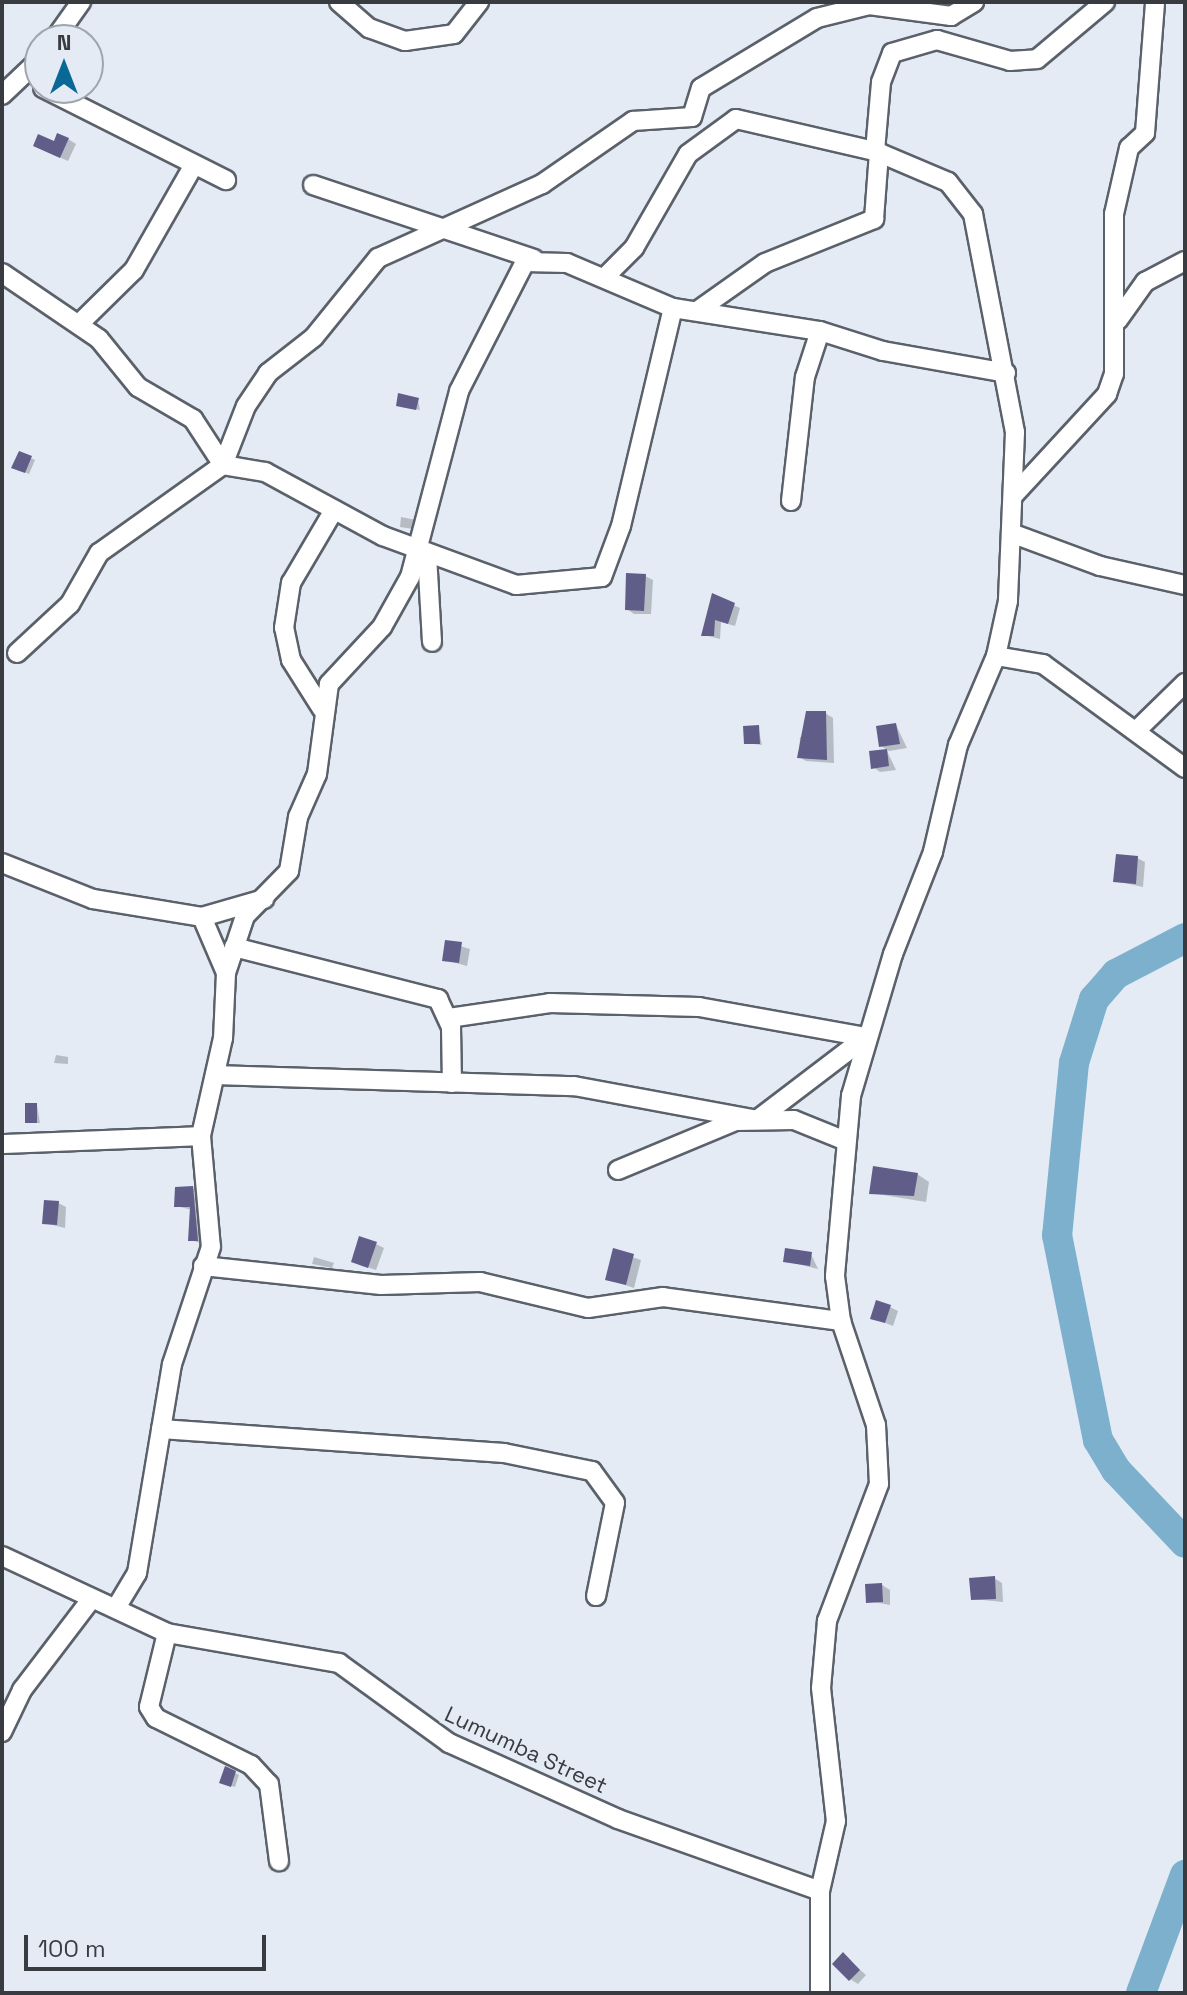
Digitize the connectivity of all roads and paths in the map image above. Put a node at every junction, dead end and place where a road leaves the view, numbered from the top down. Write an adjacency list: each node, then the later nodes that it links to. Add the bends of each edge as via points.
1 (81, 2): 7 (street)
2 (339, 2): 3 (street, via 369,28 405,41 454,34)
3 (479, 2)
4 (974, 2): 15 (street, via 951,16 869,5 817,18 701,88 692,117 633,121 542,184)
5 (1105, 2): 11 (street, via 1037,59 1010,61 937,40 892,53 881,82)
6 (1155, 2): 22 (street, via 1145,133 1129,148 1114,214)
7 (65, 24)
8 (23, 77): 9 (street)
9 (2, 95)
10 (75, 104): 12 (street)
11 (877, 152): 19 (street, via 736,119 688,154 634,248); 21 (street, via 874,219 765,263); 25 (street, via 948,182 973,214)
12 (194, 165): 13 (street); 23 (street, via 134,270)
13 (226, 180)
14 (313, 185): 15 (street)
15 (444, 232): 16 (street); 26 (street, via 368,266 314,337 268,373 246,406)
16 (534, 259): 19 (street); 31 (street, via 513,275 459,391)
17 (1185, 261): 22 (street, via 1145,282)
18 (2, 273): 23 (street)
19 (606, 276): 20 (street)
20 (673, 308): 21 (street); 31 (street, via 621,526 602,577 516,585)
21 (697, 311): 24 (street)
22 (1118, 320): 27 (street, via 1107,394)
23 (79, 324): 26 (street, via 138,387 193,419)
24 (820, 331): 25 (street, via 883,351); 28 (street, via 805,377)
25 (1006, 373): 27 (street, via 1015,432)
26 (223, 465): 29 (street, via 265,472); 34 (street, via 99,553 70,604)
27 (1013, 496): 30 (street)
28 (791, 501)
29 (334, 510): 31 (street); 37 (street, via 291,583 284,628 291,660)
30 (1011, 533): 32 (street, via 1100,566); 35 (street, via 1008,601)
31 (421, 552): 33 (street); 37 (street, via 382,627 329,684)
32 (1185, 585)
33 (432, 642)
34 (17, 653)
35 (996, 656): 38 (street, via 1043,664); 46 (street, via 958,745 933,852)
36 (1185, 683): 38 (street)
37 (322, 709): 41 (street, via 317,774 298,817 289,871)
38 (1138, 729): 39 (street)
39 (1185, 768)
40 (2, 863): 42 (street, via 93,899)
41 (267, 899): 42 (street); 43 (street, via 245,916)
42 (202, 917): 44 (street)
43 (234, 947): 44 (street); 45 (street, via 365,975 438,999)
44 (226, 973): 47 (street)
45 (449, 1018): 46 (street, via 550,1003 699,1007); 48 (street)
46 (866, 1037): 49 (street); 51 (street)
47 (215, 1075): 48 (street); 50 (street)
48 (452, 1083): 49 (street, via 574,1086)
49 (757, 1120): 51 (street, via 794,1120); 53 (street, via 716,1126)
50 (201, 1136): 52 (street); 54 (street, via 212,1219)
51 (846, 1141): 55 (street, via 835,1276)
52 (2, 1144)
53 (618, 1170)
54 (203, 1266): 55 (street, via 381,1285 480,1282 588,1308 663,1297); 56 (street, via 184,1318)
55 (841, 1321): 64 (street, via 876,1425 880,1468 869,1518 827,1621 821,1688 836,1821)
56 (161, 1429): 58 (street, via 504,1453 592,1471 615,1503); 60 (street, via 137,1573)
57 (2, 1556): 59 (street, Lumumba Street)
58 (596, 1596)
59 (89, 1602): 60 (street, Lumumba Street); 62 (street, via 22,1690)
60 (116, 1608): 61 (street, Lumumba Street)
61 (167, 1633): 63 (street, via 149,1707 156,1718 251,1765 269,1784); 64 (street, Lumumba Street, via 339,1663 449,1743 618,1819)
62 (2, 1732)
63 (279, 1861)
64 (820, 1891): 65 (street)
65 (820, 1993)

